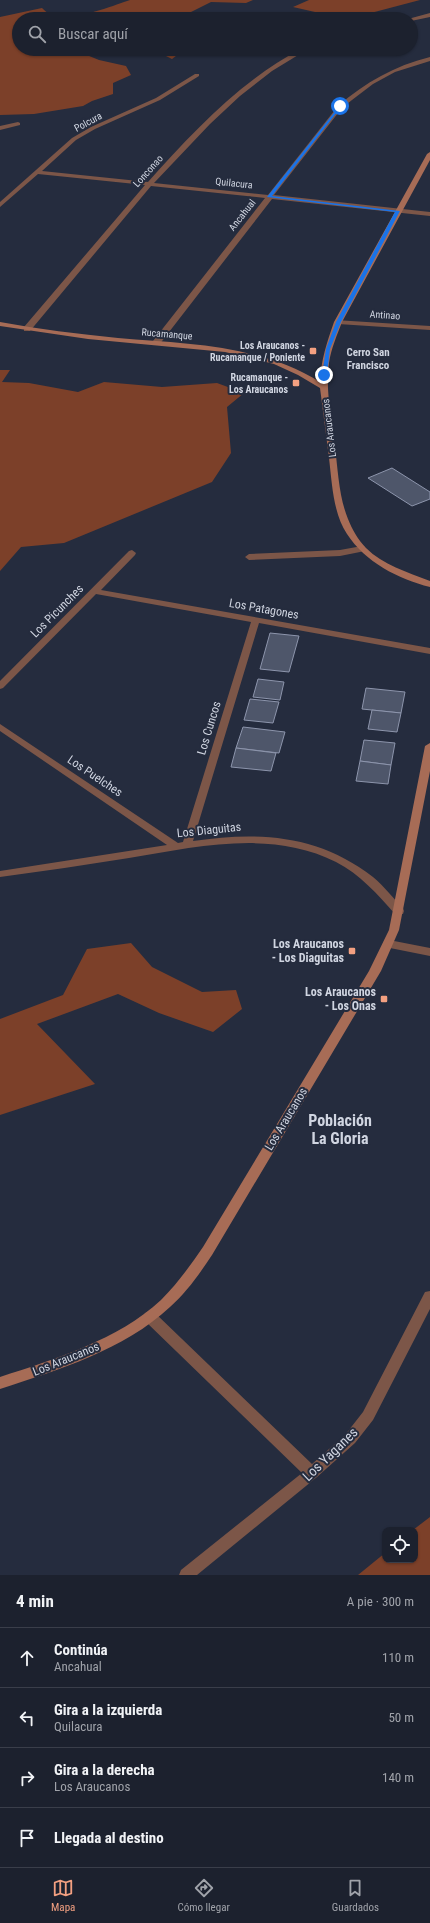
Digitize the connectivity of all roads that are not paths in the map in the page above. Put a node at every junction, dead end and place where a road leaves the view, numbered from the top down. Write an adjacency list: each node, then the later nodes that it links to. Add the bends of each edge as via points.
1 (430, 15): 2 (street)
2 (418, 18)
3 (293, 56): 10 (street, Lonconao, via 229,100)
4 (430, 59): 11 (street, Ancahual, via 385,74 348,99 332,115)
5 (197, 75): 9 (street, Polcura, via 145,106 84,133)
6 (18, 124): 7 (street)
7 (0, 128)
8 (430, 154): 13 (street, Los Araucanos)
9 (36, 172): 10 (street, Quilacura); 12 (street, Polcura)
10 (148, 184): 11 (street, Quilacura); 17 (street, Lonconao)
11 (269, 197): 13 (street, Quilacura); 19 (street, Ancahual)
12 (0, 205)
13 (398, 211): 14 (street, Quilacura); 15 (street, Los Araucanos)
14 (430, 214)
15 (338, 322): 18 (street, Antinao); 20 (street, Los Araucanos, via 328,349)
16 (0, 324): 17 (street, Rucamanque)
17 (27, 328): 19 (street, Rucamanque)
18 (430, 328)
19 (156, 343): 20 (street, Rucamanque, via 220,349 251,355 294,369)
20 (324, 387): 21 (street, Los Araucanos, via 343,518 350,533)
21 (362, 548): 23 (street, via 340,553); 24 (street, Los Araucanos, via 393,570)
22 (132, 552): 25 (street, Los Picunches)
23 (249, 557)
24 (430, 584)
25 (93, 591): 26 (street, Los Patagones); 28 (street, Los Picunches)
26 (256, 620): 27 (street, Los Patagones); 31 (street, Los Cuncos)
27 (430, 651)
28 (0, 686)
29 (0, 727): 32 (street, Los Puelches)
30 (430, 746): 34 (street, Los Araucanos)
31 (187, 845): 32 (street, Los Diaguitas); 34 (street, Los Diaguitas, via 255,839 304,845 339,858 354,867 372,880)
32 (176, 846): 33 (street, Los Diaguitas)
33 (0, 874)
34 (399, 911): 35 (street, Los Araucanos)
35 (389, 944): 36 (street); 38 (street, Los Araucanos, via 213,1243 171,1298)
36 (430, 952)
37 (430, 1296): 40 (street, Los Yaganes, via 368,1416 350,1439)
38 (150, 1316): 39 (street, Los Araucanos, via 89,1351); 40 (street)
39 (0, 1383)
40 (312, 1473): 41 (street, Los Yaganes)
41 (186, 1575)

